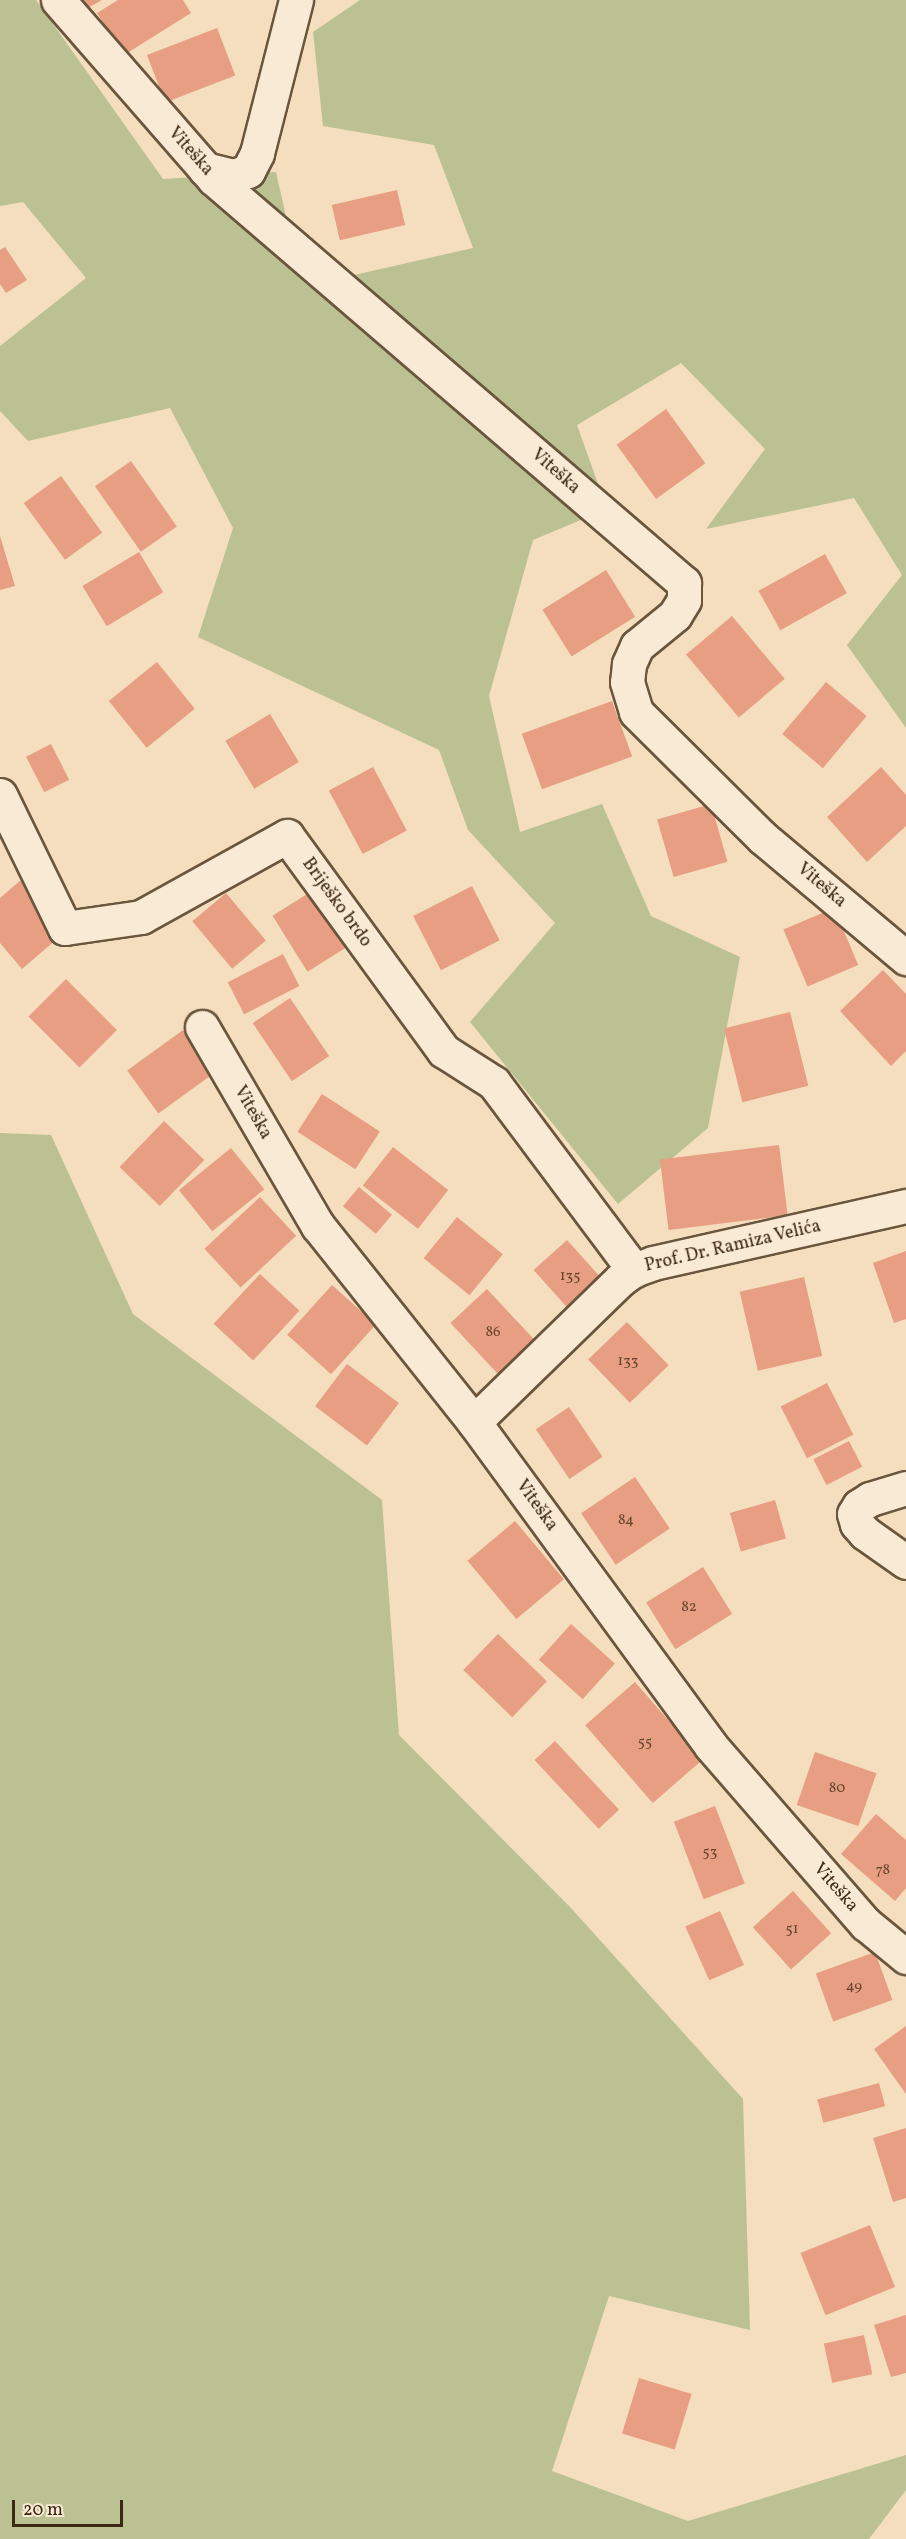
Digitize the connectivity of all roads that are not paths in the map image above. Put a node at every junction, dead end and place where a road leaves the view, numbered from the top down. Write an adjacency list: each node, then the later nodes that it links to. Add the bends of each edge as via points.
1 (58, 0): 3 (street, Viteška)
2 (296, 0): 3 (street, via 257,153 248,171 234,176)
3 (205, 169): 5 (street, Viteška, via 684,584 684,600 675,615 638,646 629,664 627,682 636,712 763,838)
4 (0, 795): 8 (street, Briješko brdo, via 65,928 141,917 287,836 444,1051 494,1083)
5 (906, 958)
6 (202, 1027): 9 (street, Viteška, via 318,1226)
7 (906, 1206): 8 (street, Prof. Dr. Ramiza Velića)
8 (634, 1270): 9 (street, Prof. Dr. Ramiza Velića)
9 (474, 1422): 12 (street, Viteška, via 711,1746 866,1924)
10 (906, 1488): 11 (street, via 870,1499 854,1514 865,1533)
11 (906, 1562)
12 (906, 1957)

